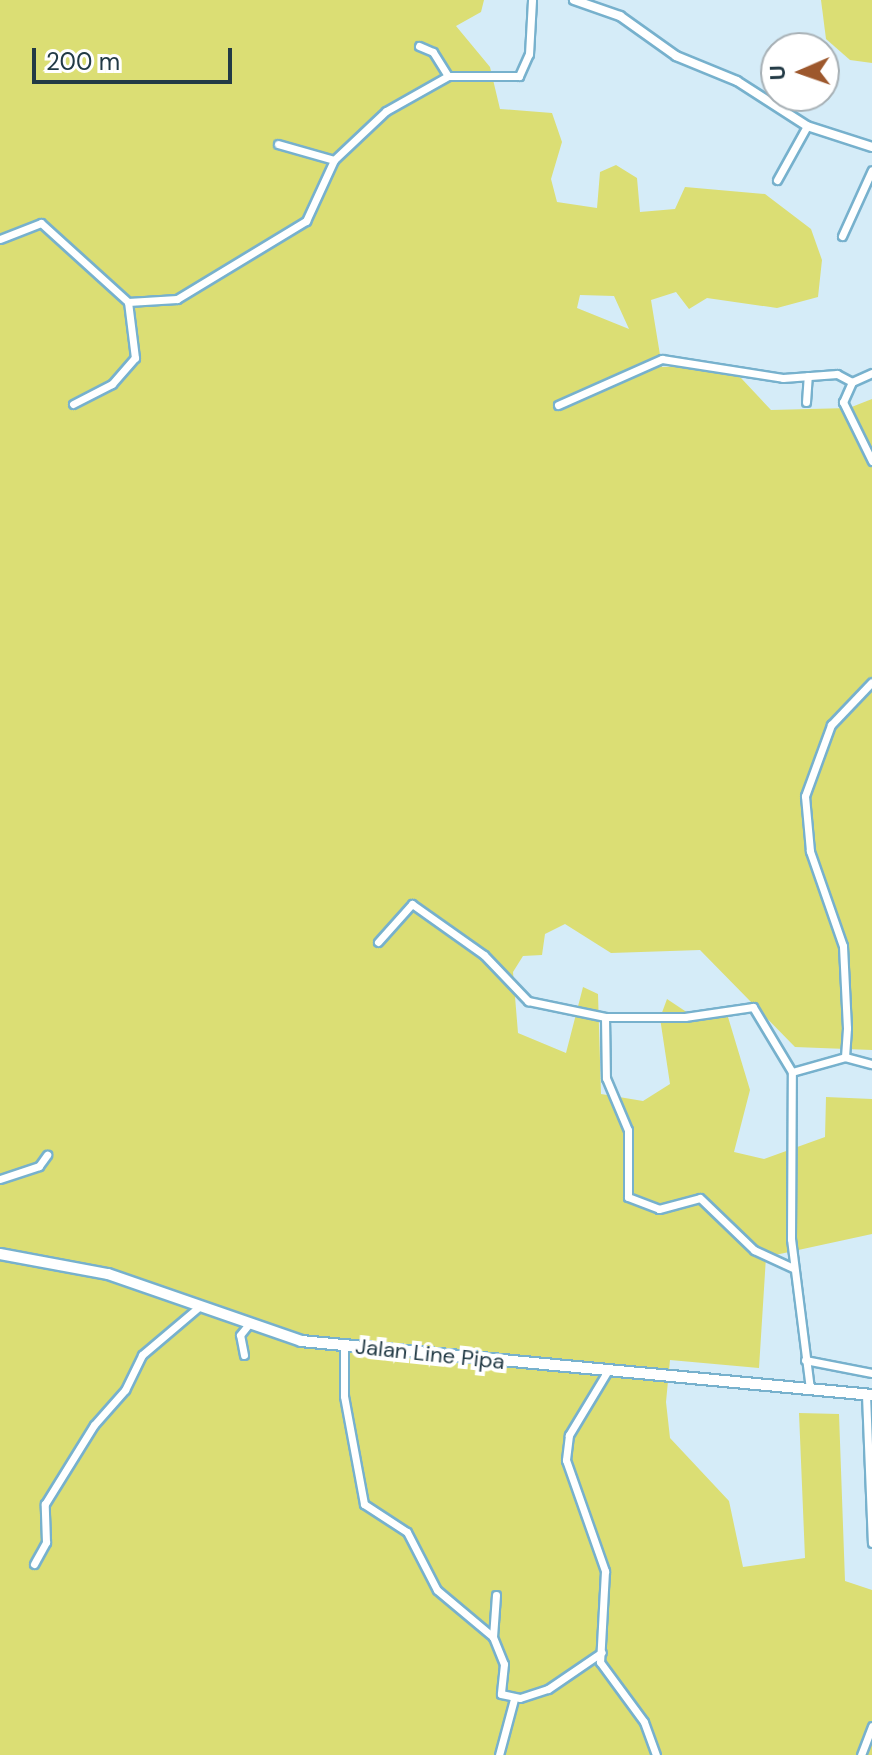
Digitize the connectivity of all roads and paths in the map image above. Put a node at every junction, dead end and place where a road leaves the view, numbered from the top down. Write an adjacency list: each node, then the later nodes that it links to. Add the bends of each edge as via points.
1 (532, 0): 4 (street, via 529,54 519,76)
2 (574, 0): 5 (street, via 620,16 685,62 737,81)
3 (419, 46): 4 (street, via 434,53)
4 (448, 76): 8 (street, via 370,122)
5 (807, 126): 7 (street); 10 (street)
6 (278, 144): 8 (street)
7 (872, 147)
8 (334, 160): 13 (street, via 306,221 177,299)
9 (872, 170): 11 (street)
10 (777, 180)
11 (842, 236)
12 (0, 239): 13 (street, via 25,224 49,226)
13 (128, 302): 18 (street, via 135,358 112,384)
14 (872, 373): 16 (street)
15 (808, 376): 16 (street, via 837,374); 17 (street); 19 (street, via 662,359)
16 (852, 382): 20 (street, via 845,415)
17 (806, 402)
18 (73, 404)
19 (558, 405)
20 (872, 461)
21 (872, 682): 24 (street, via 831,725 805,804 810,851 843,946)
22 (378, 942): 23 (street, via 412,904 484,955 528,1001)
23 (605, 1017): 26 (street, via 685,1017 753,1007); 30 (street, via 606,1078 628,1130 628,1197 659,1209 700,1198 754,1250)
24 (845, 1057): 25 (street); 26 (street)
25 (872, 1064)
26 (792, 1072): 30 (street)
27 (47, 1155): 28 (street, via 39,1166)
28 (0, 1179)
29 (0, 1254): 31 (main road, Jalan Line Pipa, via 108,1274)
30 (793, 1268): 35 (street)
31 (200, 1306): 32 (main road, Jalan Line Pipa); 41 (street, via 142,1355 125,1390 94,1425 46,1502 46,1542)
32 (248, 1325): 33 (main road, Jalan Line Pipa); 34 (street, via 240,1335)
33 (344, 1345): 36 (main road, Jalan Line Pipa); 43 (street, via 344,1396 364,1504 407,1532 437,1590)
34 (244, 1355)
35 (805, 1360): 37 (street); 38 (street)
36 (607, 1372): 38 (main road, Jalan Line Pipa); 44 (street, via 565,1450 602,1556)
37 (872, 1373)
38 (810, 1389): 39 (main road, Jalan Line Pipa)
39 (869, 1395): 40 (street)
40 (872, 1543)
41 (34, 1564)
42 (496, 1595): 43 (street)
43 (493, 1637): 45 (street, via 504,1664 501,1692)
44 (602, 1652): 45 (street, via 557,1685); 48 (street, via 602,1667 644,1722)
45 (514, 1699): 47 (street)
46 (872, 1726): 49 (street)
47 (499, 1755)
48 (656, 1755)
49 (861, 1755)

